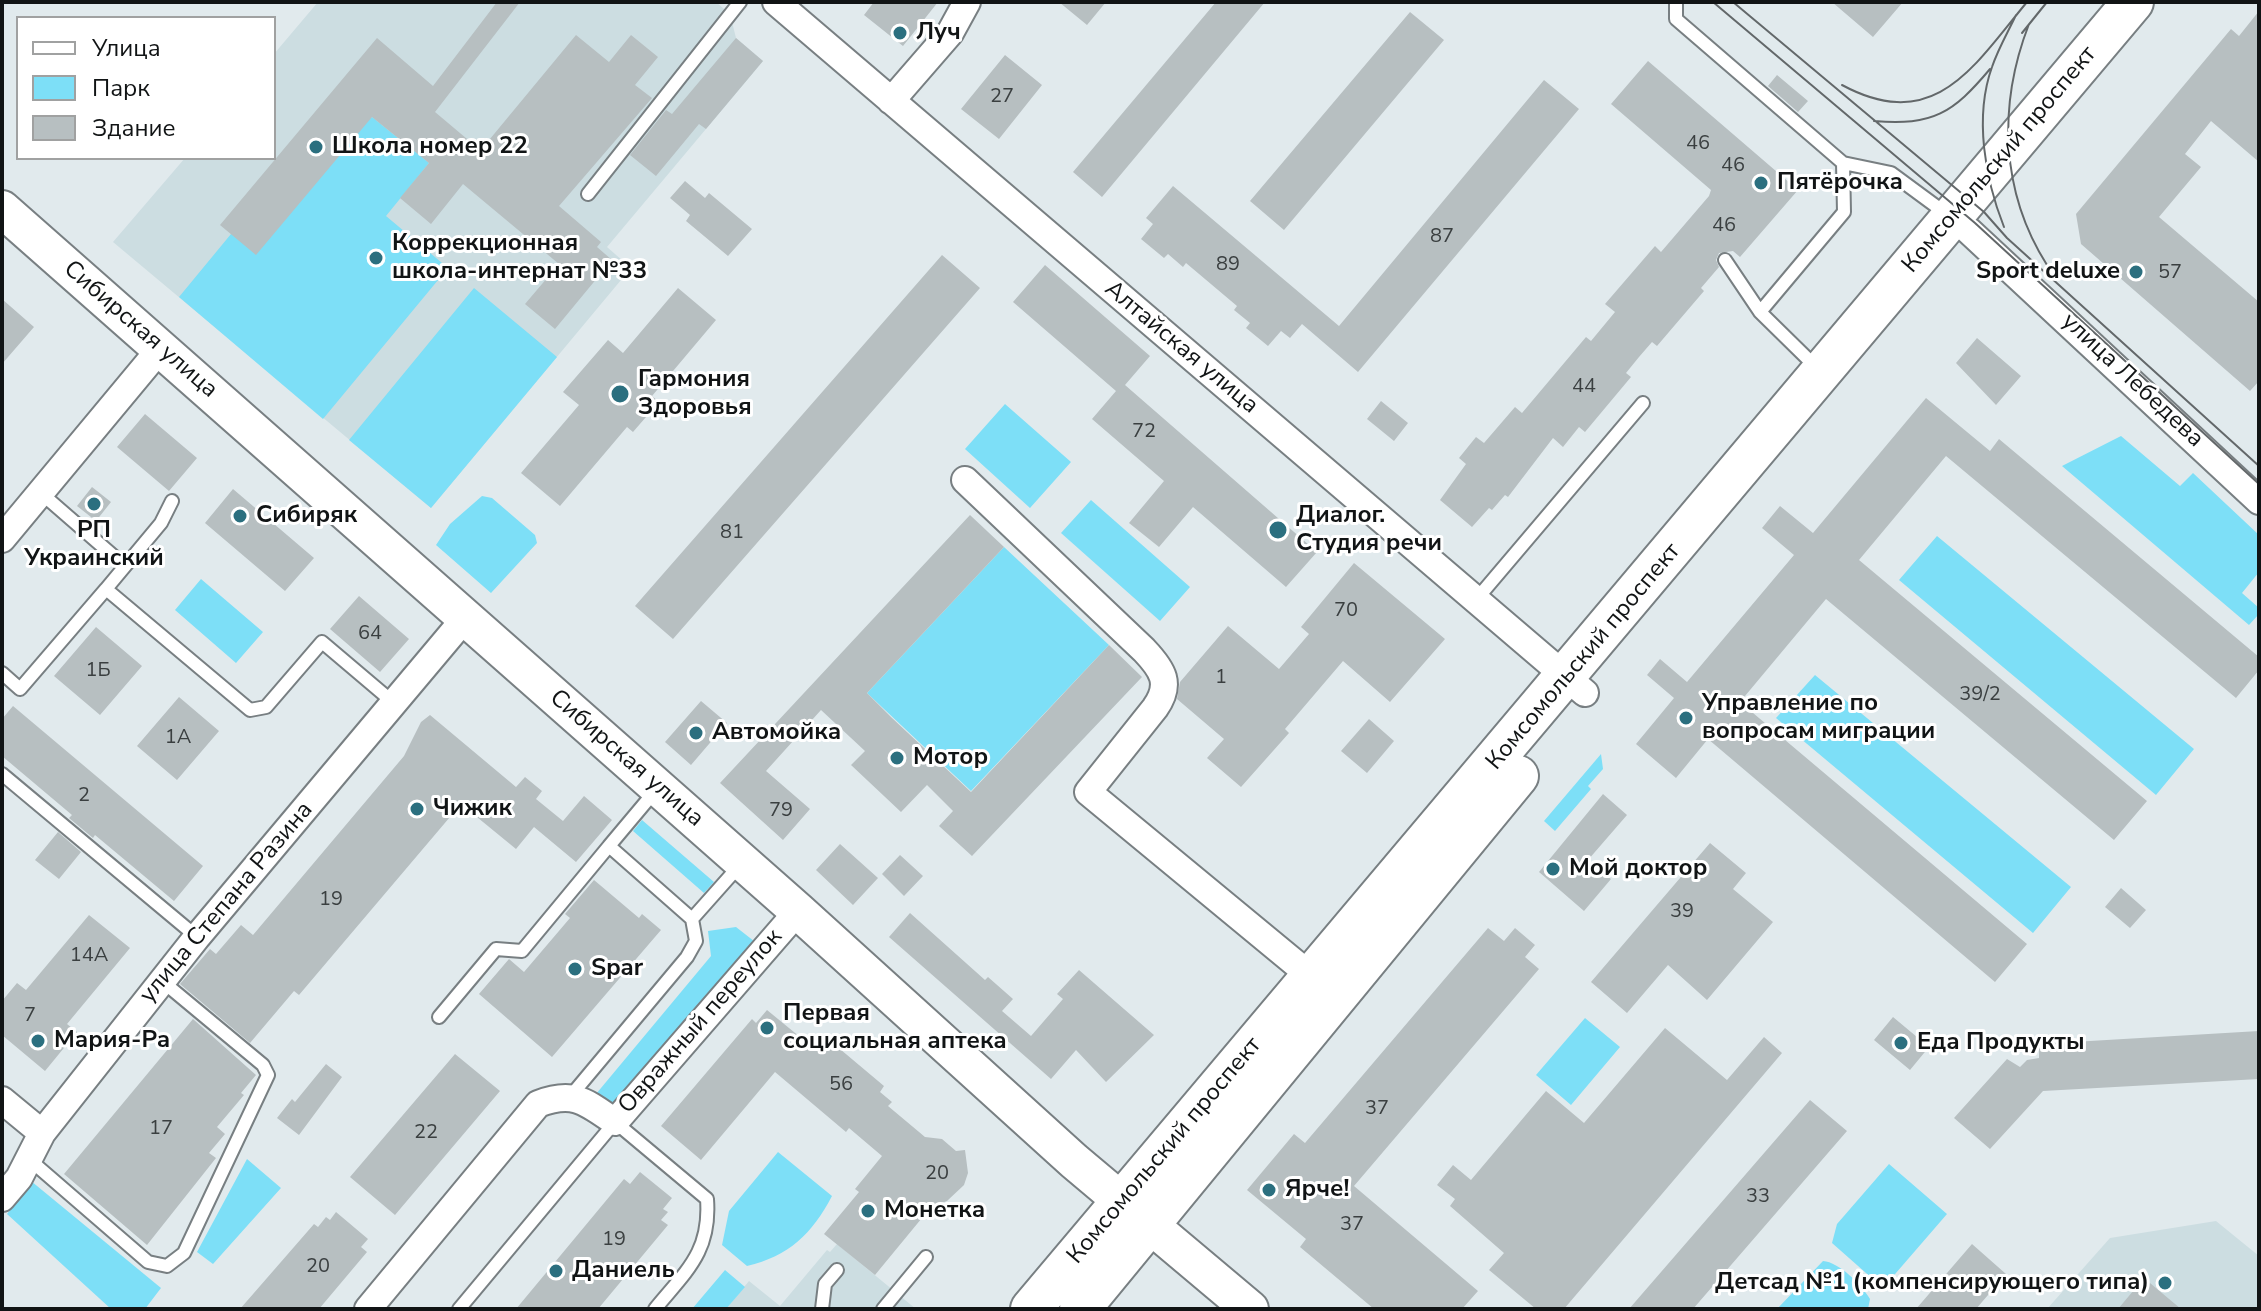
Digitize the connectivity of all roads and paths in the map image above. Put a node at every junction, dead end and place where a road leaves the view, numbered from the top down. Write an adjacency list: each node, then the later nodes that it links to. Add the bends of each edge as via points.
1 (740, 2): 9 (lane)
2 (776, 2): 7 (street, Алтайская улица)
3 (967, 2): 7 (street, via 950,33)
4 (1676, 2): 8 (lane, via 1676,19)
5 (2133, 2): 11 (main road, Комсомольский проспект)
6 (2163, 2): 11 (main road, Комсомольский проспект)
7 (891, 101): 24 (street, Алтайская улица)
8 (1843, 163): 11 (lane, via 1891,173); 13 (lane, via 1844,212)
9 (588, 194)
10 (2, 209): 14 (main road, Сибирская улица)
11 (1960, 224): 15 (main road, Комсомольский проспект); 20 (street, улица Лебедева); 27 (main road, Комсомольский проспект)
12 (1725, 260): 13 (lane)
13 (1760, 312): 15 (lane)
14 (160, 349): 18 (street); 25 (main road, Сибирская улица)
15 (1822, 372): 27 (main road, Комсомольский проспект)
16 (1643, 403): 24 (lane)
17 (965, 480): 36 (street, via 1144,650 1166,682 1164,696 1088,792)
18 (41, 493): 21 (street); 22 (lane)
19 (172, 501): 22 (lane)
20 (2259, 501)
21 (2, 539)
22 (125, 566): 23 (lane)
23 (106, 589): 26 (lane, via 20,689); 28 (lane, via 250,710 266,707 322,642)
24 (1475, 601): 27 (street, Алтайская улица)
25 (466, 617): 28 (street, улица Степана Разина); 30 (main road, Сибирская улица)
26 (2, 673)
27 (1576, 685): 36 (main road, Комсомольский проспект); 45 (main road, Комсомольский проспект)
28 (394, 703): 35 (street, улица Степана Разина)
29 (2, 774): 35 (lane)
30 (659, 788): 31 (lane); 32 (main road, Сибирская улица)
31 (609, 846): 34 (lane); 38 (lane, via 522,951 496,949)
32 (743, 862): 33 (main road, Сибирская улица); 34 (lane)
33 (798, 911): 41 (street, Овражный переулок); 45 (main road, Сибирская улица)
34 (692, 919): 39 (lane, via 696,941 687,957)
35 (197, 937): 37 (street, улица Степана Разина)
36 (1312, 977): 45 (main road, Комсомольский проспект)
37 (162, 981): 42 (street, улица Степана Разина); 43 (lane, via 263,1065 268,1075 184,1253 167,1266 148,1262)
38 (439, 1017)
39 (569, 1098): 41 (street, Овражный переулок, via 583,1100); 48 (street, via 538,1104)
40 (2, 1100): 42 (street)
41 (615, 1122): 49 (lane); 50 (lane, via 707,1199 709,1223 701,1253)
42 (42, 1133): 43 (street, улица Степана Разина)
43 (30, 1160): 44 (street, улица Степана Разина)
44 (2, 1198)
45 (1136, 1212): 53 (main road, Комсомольский проспект); 54 (main road, Комсомольский проспект); 55 (main road, Сибирская улица)
46 (926, 1257): 52 (lane)
47 (837, 1270): 51 (lane, via 825,1284)
48 (368, 1309)
49 (459, 1309)
50 (655, 1309)
51 (822, 1309)
52 (883, 1309)
53 (1031, 1309)
54 (1080, 1309)
55 (1250, 1309)

